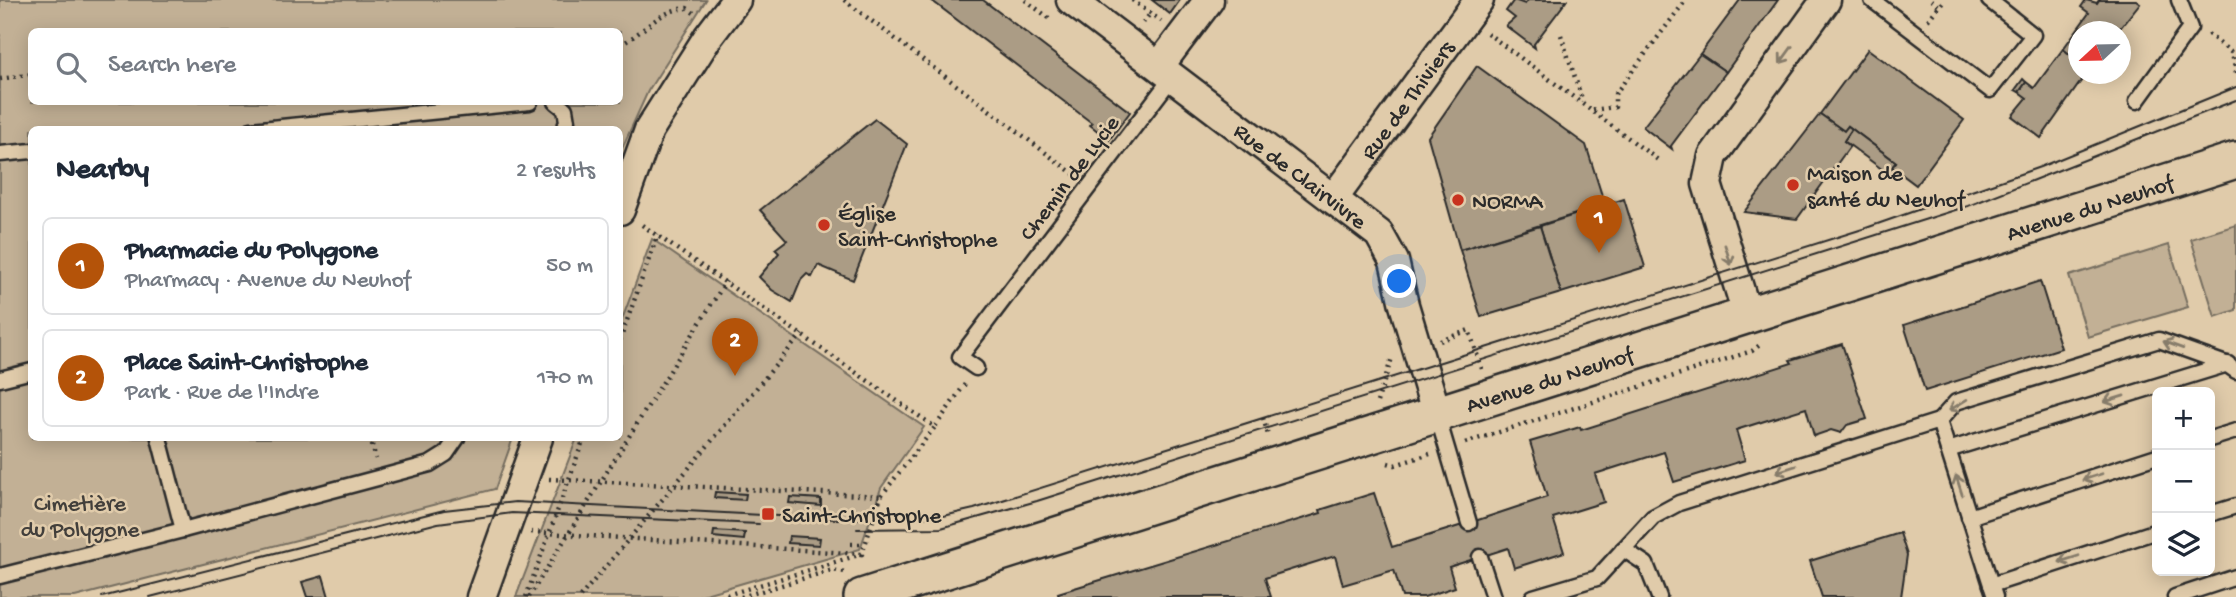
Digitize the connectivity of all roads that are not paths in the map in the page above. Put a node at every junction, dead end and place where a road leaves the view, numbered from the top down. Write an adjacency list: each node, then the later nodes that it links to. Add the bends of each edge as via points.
1 (736, 0): 19 (street, via 649,130)
2 (1071, 0): 9 (street, Rue de Clairvivre)
3 (1209, 0): 9 (street)
4 (1826, 0): 20 (street, one-way to 20, via 1708,168 1707,184)
5 (1872, 0): 6 (lane, via 1990,90 2033,35)
6 (1989, 0)
7 (2179, 0): 10 (lane, via 2190,28)
8 (1473, 9): 18 (street, Rue de Thiviers)
9 (1166, 71): 18 (street, Rue de Clairvivre); 22 (lane, Chemin de Lycie, via 1090,186 960,357)
10 (2137, 101)
11 (500, 105): 13 (lane)
12 (560, 105): 14 (lane, via 565,109)
13 (291, 126)
14 (564, 126)
15 (28, 151): 16 (lane)
16 (0, 154)
17 (2236, 160): 20 (street, Avenue du Neuhof)
18 (1333, 199): 25 (street, Rue de Clairvivre, via 1379,234 1388,247)
19 (625, 214)
20 (1748, 317): 25 (street, Avenue du Neuhof)
21 (2233, 366): 26 (lane, one-way to 26, via 2159,340 1956,402); 32 (lane, one-way to 32)
22 (976, 368)
23 (28, 372): 24 (lane)
24 (0, 379)
25 (1437, 415): 37 (lane); 46 (street, Avenue du Neuhof)
26 (1939, 421): 32 (lane); 40 (lane, one-way to 40, via 1679,503 1653,517)
27 (2236, 431): 28 (lane)
28 (2215, 437)
29 (160, 441): 38 (lane)
30 (455, 441): 38 (lane, via 430,464)
31 (537, 441): 45 (street)
32 (1948, 450): 36 (lane, one-way to 32)
33 (2152, 458): 36 (lane, one-way to 36)
34 (2236, 506): 35 (lane)
35 (2213, 513)
36 (1969, 517): 44 (lane)
37 (1469, 523)
38 (183, 530): 42 (lane)
39 (2152, 533): 44 (lane, one-way to 44)
40 (1623, 549): 48 (lane, via 1597,578); 49 (lane, via 1646,564)
41 (1480, 557): 47 (lane)
42 (1, 572)
43 (2236, 577): 50 (lane)
44 (1993, 591)
45 (481, 597)
46 (862, 597)
47 (1493, 597)
48 (1533, 597)
49 (1660, 597)
50 (2175, 597)

